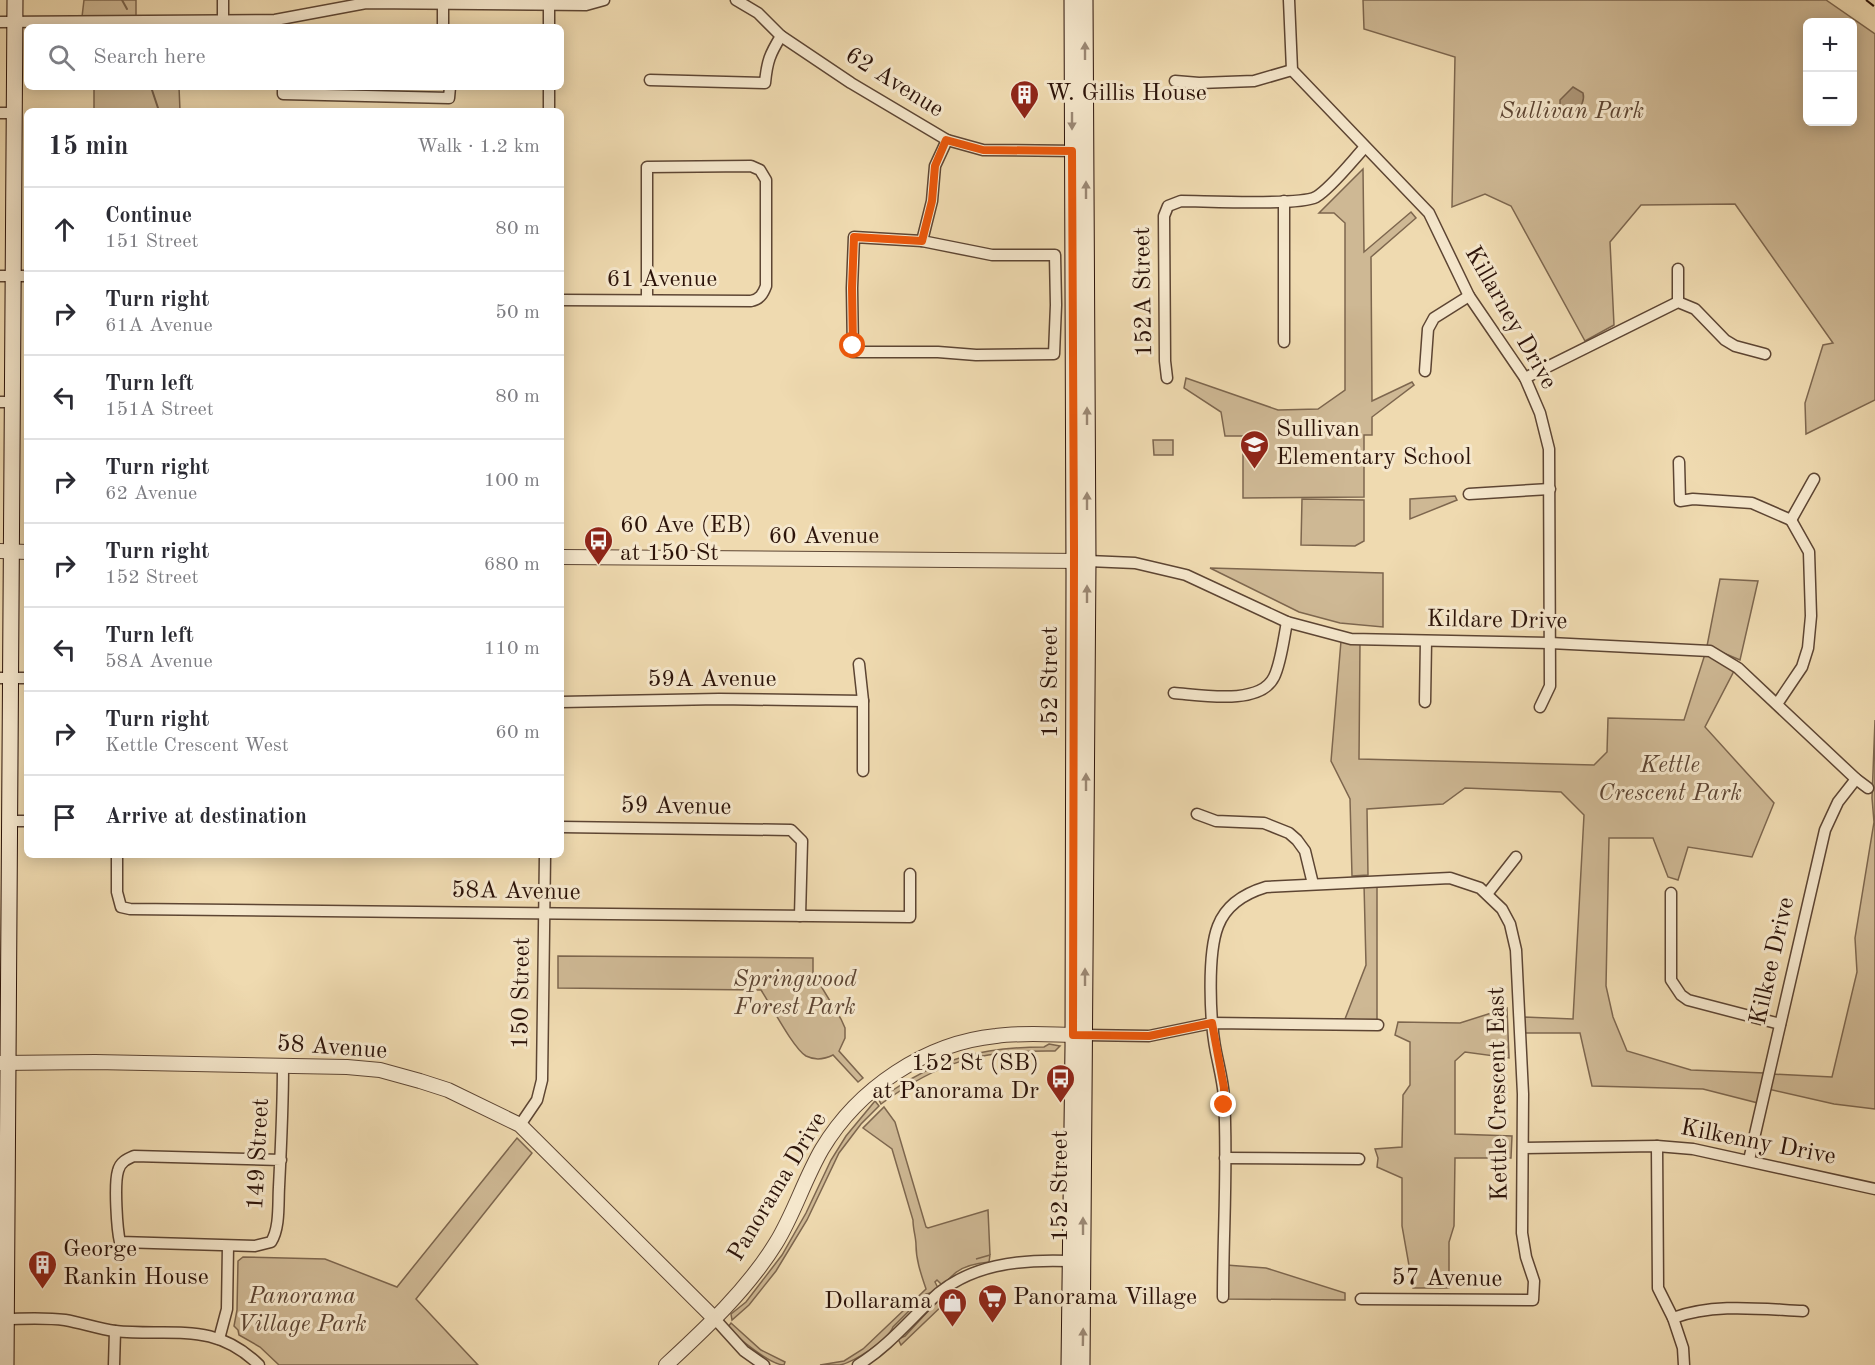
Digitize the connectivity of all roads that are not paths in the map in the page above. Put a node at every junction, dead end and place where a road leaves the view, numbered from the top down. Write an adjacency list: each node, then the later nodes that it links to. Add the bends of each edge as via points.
1 (15, 0): 11 (main road)
2 (224, 0): 10 (street)
3 (604, 0): 8 (street, via 586,5)
4 (736, 0): 15 (street, 62 Avenue, via 758,13)
5 (1072, 0): 26 (main road, 152 Street, one-way to 26)
6 (1085, 0): 26 (main road, 152 Street, one-way to 6)
7 (1289, 0): 16 (street)
8 (549, 2): 9 (street); 14 (street)
9 (444, 4): 12 (street, via 366,3); 13 (street)
10 (223, 20): 11 (street); 12 (street)
11 (7, 21): 23 (main road)
12 (283, 23)
13 (443, 24)
14 (549, 24)
15 (781, 36): 17 (street, via 766,64 765,83); 24 (street, 62 Avenue)
16 (1292, 70): 18 (street, via 1254,81); 25 (street, Killarney Drive)
17 (650, 80)
18 (1175, 81)
19 (283, 90): 21 (street)
20 (549, 90): 22 (street)
21 (449, 92)
22 (549, 108)
23 (7, 113): 30 (main road)
24 (946, 140): 26 (street, 62 Avenue, via 983,150); 28 (street, via 935,166 932,201)
25 (1365, 147): 27 (street, via 1321,194 1311,199); 31 (street, Killarney Drive, via 1429,213)
26 (1079, 151): 48 (main road, 152 Street)
27 (1284, 201): 35 (street); 38 (street, 152A Street, via 1181,201 1168,206 1164,216)
28 (922, 241): 28 (street, via 992,255 1055,255 1054,354 853,352 854,237)
29 (1678, 269): 34 (street)
30 (14, 276): 40 (main road)
31 (1468, 296): 37 (street, via 1434,318 1428,329); 39 (street, Killarney Drive)
32 (564, 300): 33 (street, 61 Avenue)
33 (647, 300): 33 (street, 61 Avenue, via 647,167 751,166 760,170 766,180 767,244 766,286 761,296 751,301)
34 (1678, 302): 36 (street, via 1695,309 1735,346); 39 (street)
35 (1284, 342)
36 (1765, 354)
37 (1425, 371)
38 (1167, 378)
39 (1525, 378): 43 (street, Killarney Drive, via 1540,413 1549,449)
40 (6, 402): 46 (main road)
41 (1679, 462): 45 (street, via 1680,501 1752,503)
42 (1814, 479): 45 (street)
43 (1551, 489): 44 (street); 51 (street, Killarney Drive)
44 (1469, 494)
45 (1791, 520): 58 (street, via 1809,552 1811,616 1802,667)
46 (13, 551): 53 (main road)
47 (564, 557): 48 (street, 60 Avenue)
48 (1081, 561): 49 (street, Kildare Drive, via 1135,563 1186,575); 80 (main road, 152 Street)
49 (1287, 622): 50 (street, Kildare Drive, via 1352,639); 54 (street, via 1274,678 1259,692 1231,697)
50 (1426, 641): 51 (street, Kildare Drive); 57 (street)
51 (1550, 643): 58 (street, Kildare Drive, via 1710,651 1738,668); 59 (street, Killarney Drive, via 1550,686)
52 (859, 664): 55 (street)
53 (13, 678): 64 (main road)
54 (1174, 693)
55 (863, 701): 56 (street, 59A Avenue); 60 (street)
56 (564, 702)
57 (1425, 702)
58 (1777, 704): 61 (street, Kildare Drive)
59 (1540, 707)
60 (862, 771)
61 (1856, 779): 62 (street, Kildare Drive); 78 (street, Kilkee Drive, via 1838,802 1825,830)
62 (1868, 788)
63 (1197, 814): 72 (street, via 1215,821 1263,823 1289,833 1305,851)
64 (10, 821): 65 (street); 70 (main road)
65 (24, 821)
66 (564, 826): 76 (street, 59 Avenue, via 791,830 802,841)
67 (1516, 857): 74 (street)
68 (117, 858): 75 (street, 58A Avenue, via 117,892 122,907 130,909)
69 (545, 858): 75 (street, 150 Street)
70 (5, 869): 81 (main road)
71 (910, 874): 76 (street, 58A Avenue, via 910,916)
72 (1313, 884): 74 (street, via 1442,878 1469,883); 77 (street, via 1266,887 1239,899 1224,915 1213,945)
73 (1671, 893): 78 (street, via 1671,980 1681,995)
74 (1488, 894): 85 (street, Kettle Crescent East, via 1507,917 1514,941)
75 (545, 913): 76 (street, 58A Avenue); 83 (street, 150 Street, via 542,1080 537,1100)
76 (800, 916)
77 (1212, 1023): 79 (street); 80 (street, via 1149,1036); 86 (street, via 1224,1088)
78 (1780, 1024): 89 (street, Kilkee Drive)
79 (1378, 1025)
80 (1079, 1035): 93 (main road, 152 Street); 94 (main road, 152 Street, one-way to 80); 101 (street, Panorama Drive, via 1006,1035 967,1041 907,1066 870,1092 828,1141 776,1244)
81 (4, 1063): 82 (street, 58 Avenue); 91 (main road)
82 (283, 1066): 83 (street, 58 Avenue, via 380,1070 448,1090); 88 (street, 149 Street)
83 (520, 1125): 101 (street, 58 Avenue)
84 (1657, 1146): 85 (street, Kilkenny Drive); 89 (street, Kilkenny Drive); 99 (street, via 1658,1288)
85 (1524, 1148): 97 (street, Kettle Crescent East, via 1522,1233 1534,1281)
86 (1225, 1158): 87 (street); 95 (street)
87 (1359, 1159)
88 (281, 1160): 92 (street, 149 Street, via 271,1242 262,1246); 92 (street, via 135,1156 123,1161 117,1171 120,1242)
89 (1749, 1160): 90 (street, Kilkenny Drive)
90 (1875, 1189)
91 (4, 1195): 100 (main road)
92 (228, 1246): 103 (street, via 227,1309)
93 (1070, 1262): 94 (main road, via 1075,1263); 109 (street, via 1017,1261 967,1275 933,1298 890,1341); 110 (main road, 152 Street)
94 (1083, 1284): 111 (main road, 152 Street, one-way to 94)
95 (1223, 1297)
96 (1361, 1299): 97 (street, 57 Avenue)
97 (1533, 1300)
98 (1803, 1311): 99 (street, via 1731,1308)
99 (1673, 1317): 112 (street)
100 (3, 1319): 102 (street, via 57,1319); 104 (main road)
101 (715, 1319): 107 (street, Panorama Drive); 108 (street, via 744,1351)
102 (115, 1331): 103 (street, via 199,1333); 105 (street)
103 (219, 1339): 106 (street, via 246,1352)
104 (6, 1365)
105 (114, 1365)
106 (260, 1365)
107 (666, 1365)
108 (764, 1365)
109 (858, 1365)
110 (1069, 1365)
111 (1082, 1365)
112 (1684, 1365)

